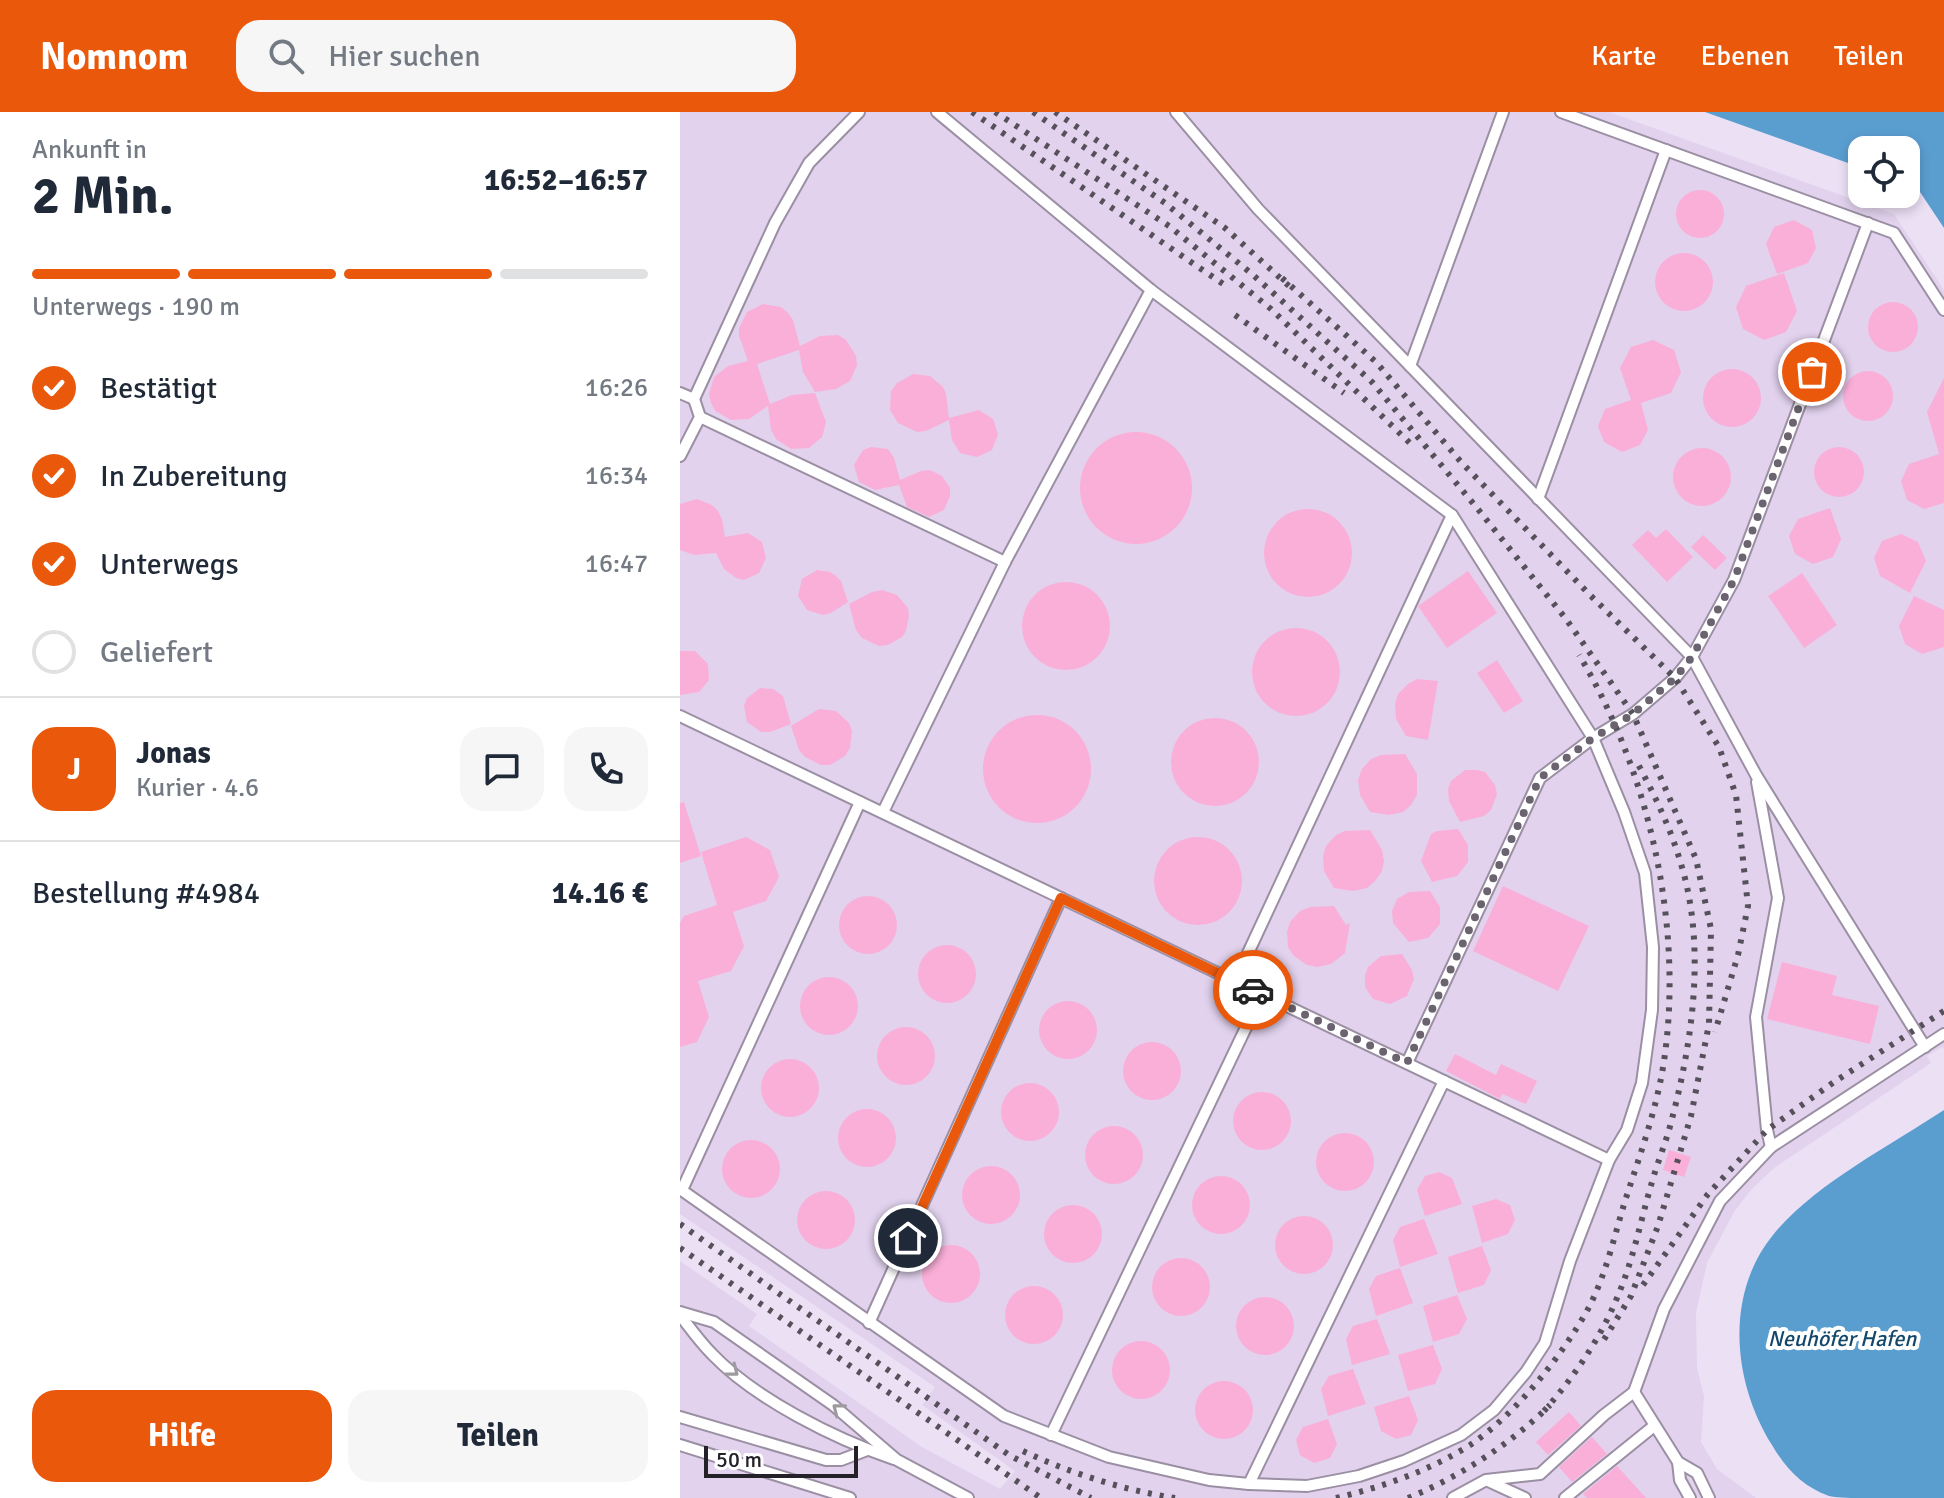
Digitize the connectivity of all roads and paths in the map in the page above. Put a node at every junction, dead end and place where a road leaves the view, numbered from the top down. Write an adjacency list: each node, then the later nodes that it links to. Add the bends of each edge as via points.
1 (859, 112): 12 (lane, via 802,175)
2 (937, 112): 8 (lane)
3 (1176, 112): 10 (lane, via 1258,209)
4 (1503, 112): 10 (lane)
5 (1561, 112): 6 (lane)
6 (1666, 150): 7 (lane); 15 (lane)
7 (1868, 223): 9 (lane, via 1894,233); 18 (lane, via 1734,580)
8 (1151, 290): 16 (lane); 17 (lane)
9 (1944, 310)
10 (1410, 366): 15 (lane)
11 (680, 393): 12 (lane)
12 (694, 399): 13 (lane)
13 (700, 417): 14 (lane); 17 (lane)
14 (680, 456)
15 (1538, 499): 18 (lane)
16 (1452, 515): 20 (lane); 25 (lane)
17 (1005, 562): 23 (lane)
18 (1692, 657): 20 (lane, via 1633,714); 21 (lane)
19 (680, 716): 22 (lane)
20 (1593, 738): 29 (lane, via 1540,778); 32 (lane, via 1645,873 1653,947 1652,1010 1642,1083 1627,1130)
21 (1756, 775): 28 (lane); 31 (lane, via 1778,898 1756,1017)
22 (860, 802): 23 (lane); 33 (lane)
23 (883, 812): 24 (lane)
24 (1061, 898): 25 (lane); 35 (lane)
25 (1235, 981): 26 (lane)
26 (1262, 994): 29 (lane); 39 (lane)
27 (1944, 1034): 28 (lane)
28 (1925, 1047): 31 (lane)
29 (1407, 1063): 30 (lane)
30 (1444, 1081): 32 (lane); 45 (lane)
31 (1771, 1147): 36 (lane, via 1720,1201 1664,1309)
32 (1609, 1160): 45 (lane, via 1545,1343 1494,1410 1461,1435 1359,1476 1307,1486)
33 (681, 1190): 35 (lane)
34 (680, 1314): 41 (lane, one-way to 41, via 713,1355 747,1382 799,1417); 42 (lane, one-way to 34, via 833,1405 714,1322)
35 (869, 1323): 39 (lane, via 1004,1416)
36 (1634, 1392): 38 (lane); 44 (lane, via 1540,1474)
37 (680, 1417): 41 (lane, via 826,1460)
38 (1654, 1426): 43 (lane); 50 (lane)
39 (1051, 1435): 45 (lane, via 1109,1457)
40 (680, 1445): 46 (lane)
41 (867, 1450): 42 (lane)
42 (897, 1460): 47 (lane)
43 (1678, 1462): 51 (lane); 52 (lane, via 1697,1473)
44 (1486, 1480): 48 (lane); 49 (lane)
45 (1249, 1484)
46 (850, 1498)
47 (968, 1498)
48 (1453, 1498)
49 (1525, 1498)
50 (1565, 1498)
51 (1690, 1498)
52 (1709, 1498)

